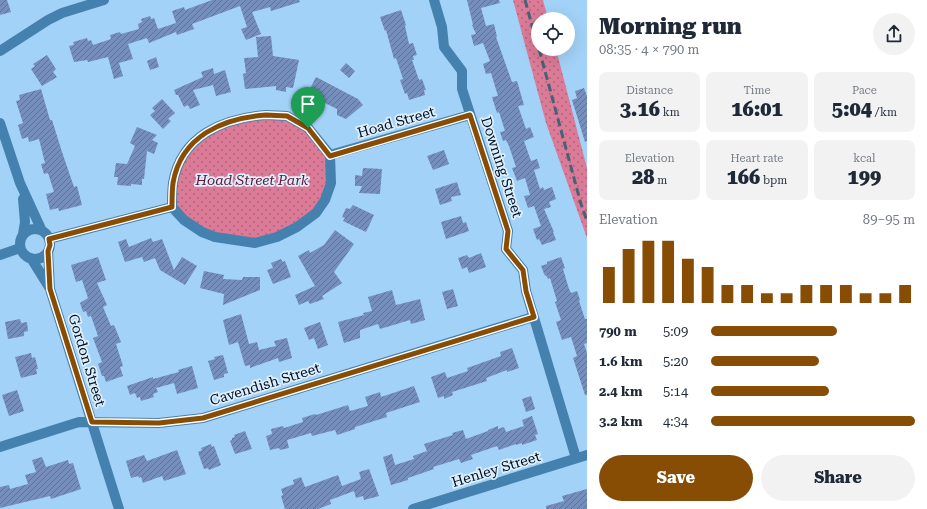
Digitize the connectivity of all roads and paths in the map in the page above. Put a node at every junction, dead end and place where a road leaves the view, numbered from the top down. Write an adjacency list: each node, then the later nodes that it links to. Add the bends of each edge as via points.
1 (104, 0): 3 (street, via 48,20)
2 (434, 0): 4 (street, Downing Street, via 442,27 444,48 462,71 462,89)
3 (0, 52)
4 (470, 115): 6 (street, Hoad Street); 16 (street, Downing Street, via 508,231 506,249 523,270)
5 (0, 123): 7 (street)
6 (330, 156): 8 (street, via 330,183 325,200 316,213 277,237 255,243 215,237 184,220); 8 (street, via 308,128 287,116 247,116 224,123 187,148 173,183)
7 (20, 183): 9 (street, via 25,216); 10 (street)
8 (172, 207): 10 (street)
9 (23, 234): 10 (street, via 38,229); 11 (street)
10 (46, 235): 12 (street, via 50,245)
11 (20, 248): 13 (street); 14 (street, via 23,254)
12 (48, 251): 14 (street, via 41,258); 15 (street, Gordon Street)
13 (0, 255)
14 (31, 258): 15 (street, Gordon Street)
15 (50, 289): 17 (street, Gordon Street)
16 (534, 317): 17 (street, Cavendish Street, via 203,418 159,423); 20 (street, Downing Street)
17 (92, 422): 18 (street, Cavendish Street, via 79,422); 21 (street, Gordon Street)
18 (0, 447)
19 (587, 455): 20 (street, Henley Street)
20 (576, 458): 22 (street, Henley Street)
21 (119, 509)
22 (413, 509)

